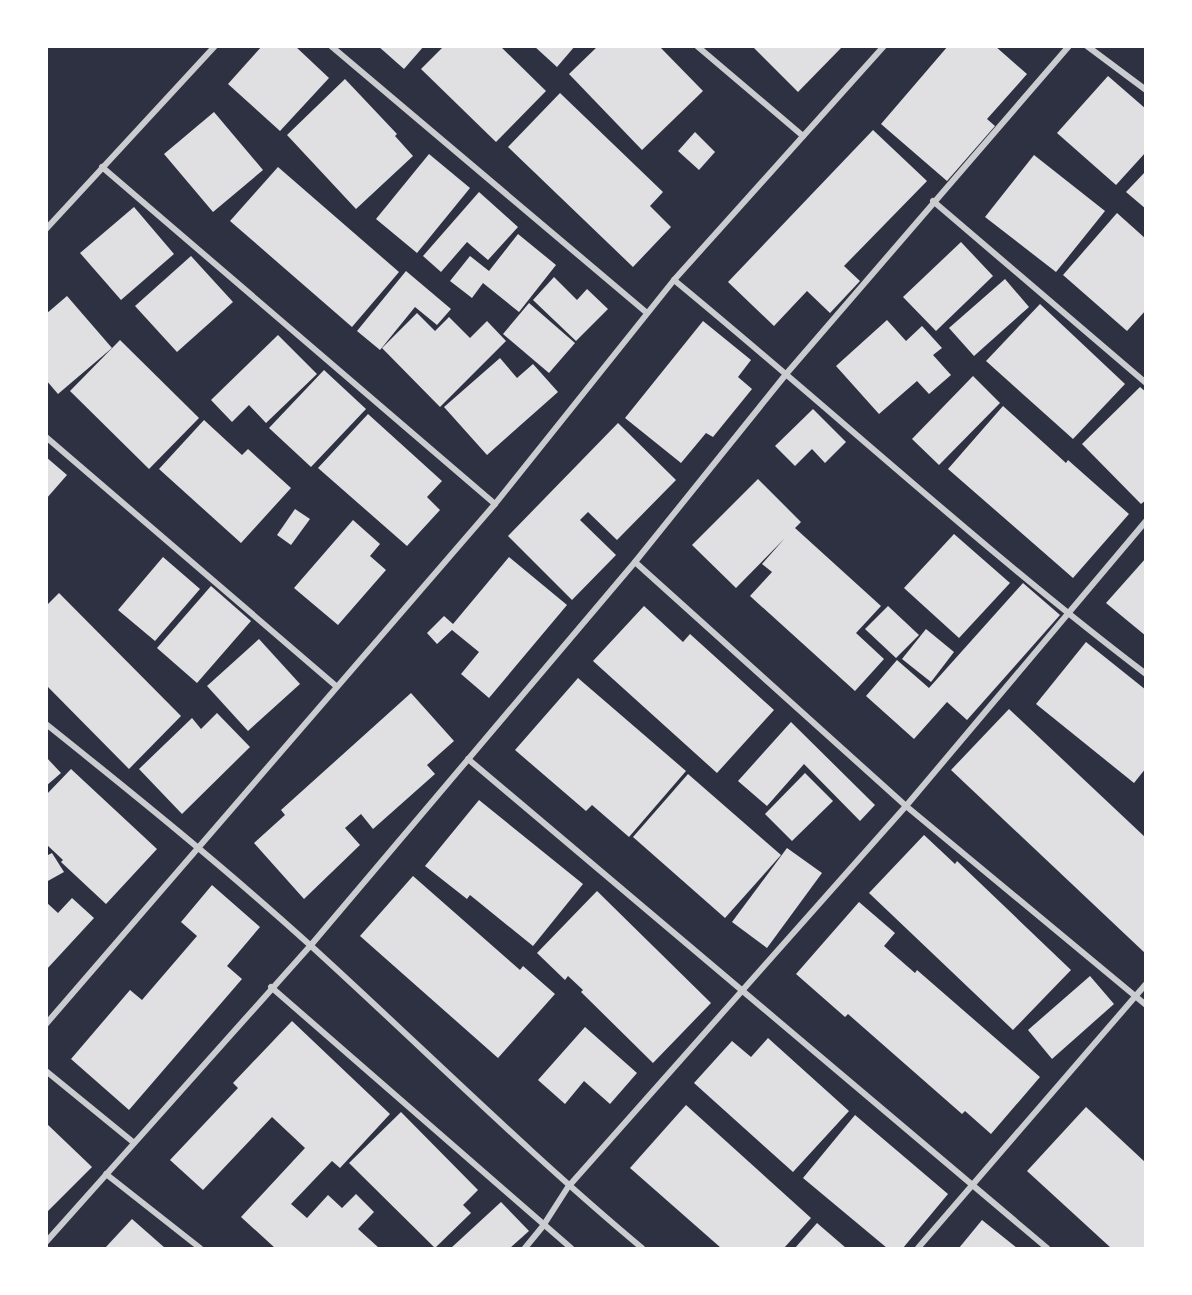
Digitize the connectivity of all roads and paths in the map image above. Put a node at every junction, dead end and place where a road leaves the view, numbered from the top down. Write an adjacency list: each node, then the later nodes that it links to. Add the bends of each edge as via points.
1 (215, 46): 9 (street)
2 (331, 46): 13 (street)
3 (697, 46): 8 (street)
4 (884, 46): 8 (street)
5 (1069, 46): 10 (street)
6 (1087, 46): 7 (street)
7 (1146, 90)
8 (803, 136): 12 (street)
9 (102, 167): 11 (street); 17 (street)
10 (933, 201): 14 (street); 15 (street)
11 (46, 229)
12 (674, 280): 13 (street); 14 (street)
13 (647, 313): 17 (street)
14 (787, 373): 19 (street); 20 (street)
15 (1146, 383)
16 (46, 437): 22 (street)
17 (495, 504): 22 (street)
18 (1146, 521): 20 (street)
19 (635, 562): 24 (street); 25 (street)
20 (1066, 613): 21 (street); 25 (street)
21 (1146, 674)
22 (336, 686): 26 (street)
23 (46, 724): 26 (street)
24 (468, 759): 27 (street); 30 (street)
25 (906, 806): 30 (street); 31 (street)
26 (198, 846): 27 (street); 33 (street)
27 (310, 945): 29 (street); 38 (street)
28 (1146, 984): 31 (street)
29 (271, 987): 35 (street); 39 (street)
30 (743, 992): 37 (street); 38 (street)
31 (1136, 997): 32 (street); 37 (street)
32 (1146, 1005)
33 (46, 1024)
34 (46, 1071): 35 (street)
35 (133, 1142): 36 (street)
36 (106, 1174): 40 (street); 41 (street)
37 (971, 1185): 45 (street); 46 (street)
38 (568, 1187): 39 (street); 44 (street)
39 (543, 1226): 42 (street); 43 (street)
40 (46, 1242)
41 (200, 1248)
42 (525, 1248)
43 (571, 1248)
44 (642, 1248)
45 (918, 1248)
46 (1047, 1248)

